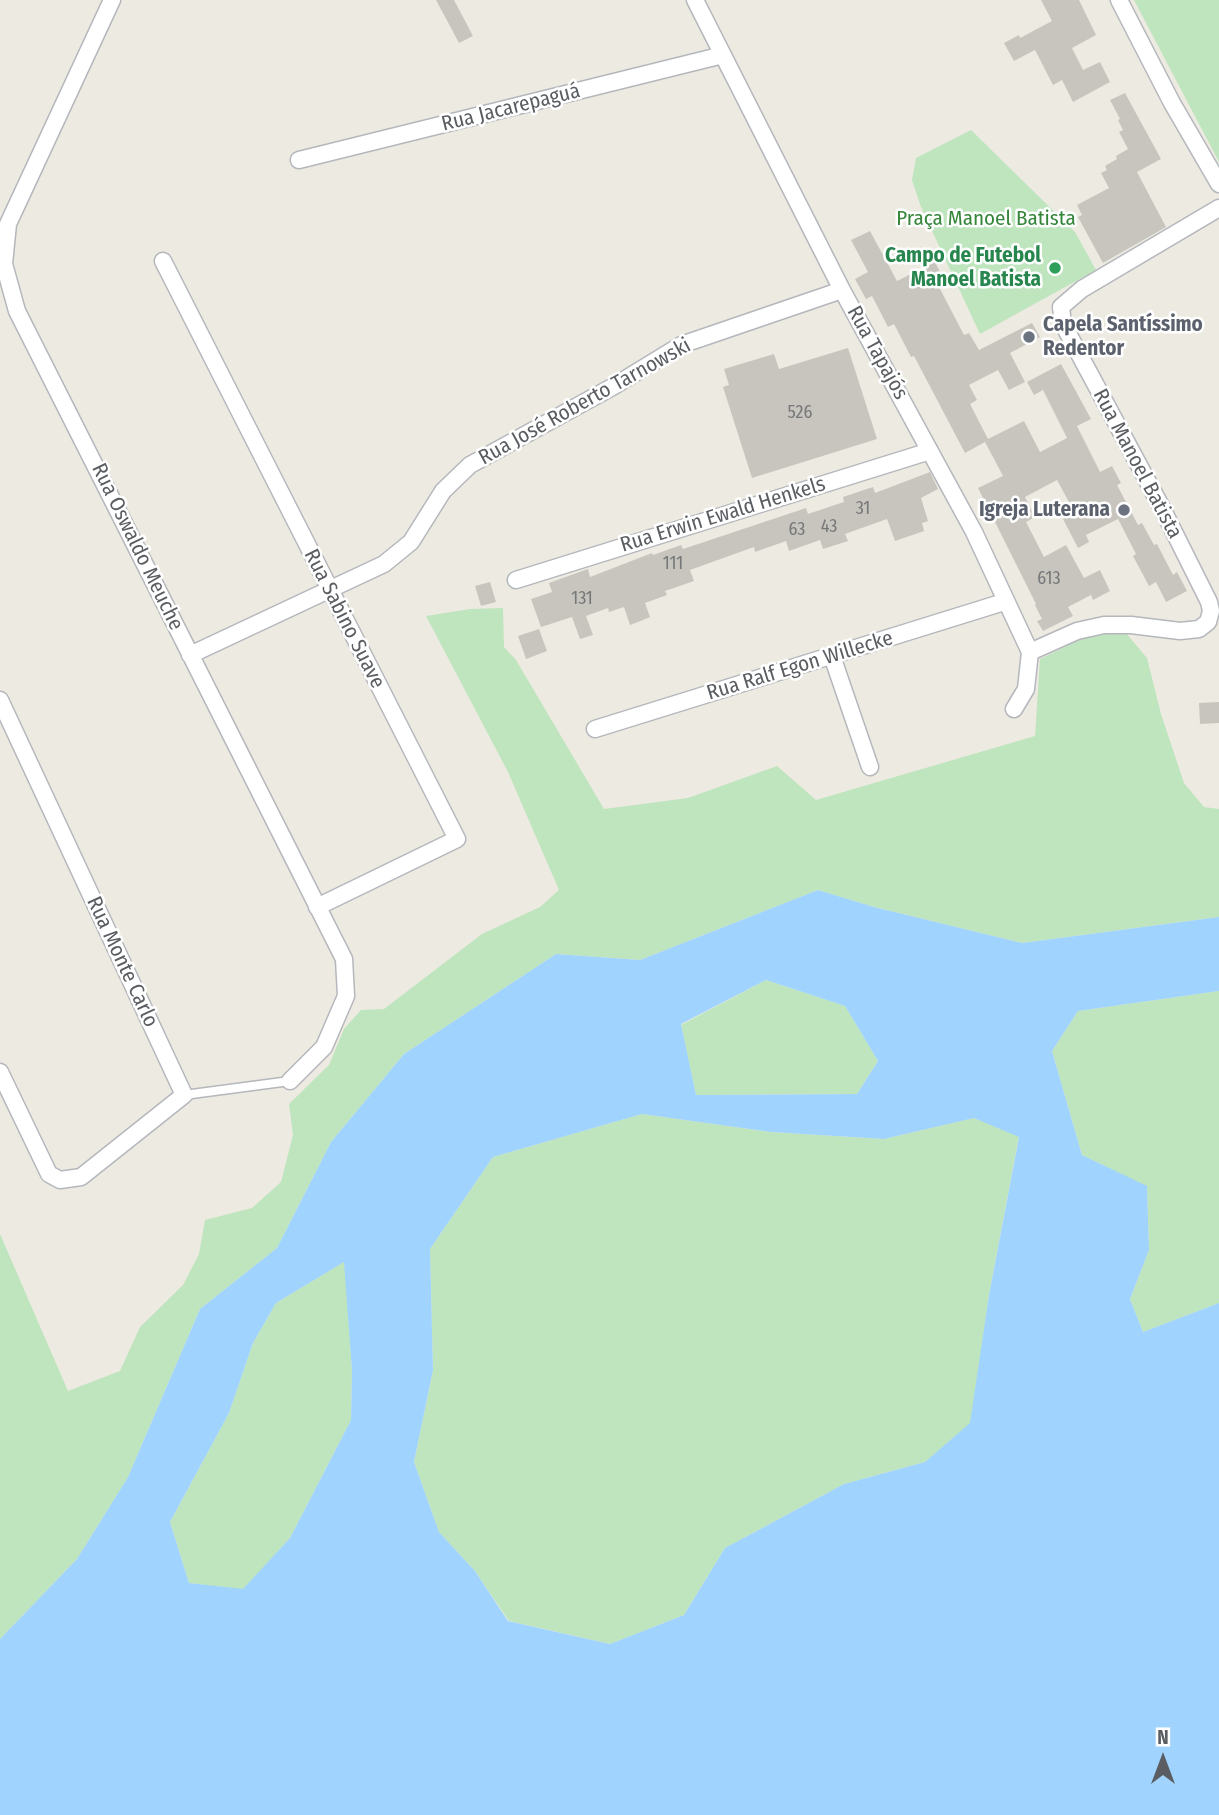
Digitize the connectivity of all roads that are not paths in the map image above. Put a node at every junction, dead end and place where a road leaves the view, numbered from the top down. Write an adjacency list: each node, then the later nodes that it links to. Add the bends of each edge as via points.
1 (112, 0): 15 (street, Rua Oswaldo Meuche, via 8,224 4,264 17,311)
2 (695, 0): 4 (street, Rua Tapajós)
3 (1119, 0): 6 (street)
4 (723, 54): 5 (street, Rua Jacarepaguá); 9 (street, Rua Tapajós)
5 (299, 160)
6 (1219, 184)
7 (1219, 208): 14 (street, Rua Manoel Batista, via 1082,289 1061,307 1063,324 1209,602 1208,622 1199,629 1180,631 1104,625 1077,631)
8 (163, 261): 12 (street, Rua Sabino Suave)
9 (842, 290): 10 (street, Rua Tapajós); 12 (street, Rua José Roberto Tarnowski, via 681,345 470,465 443,491 411,542 384,564)
10 (930, 451): 11 (street, Rua Erwin Ewald Henkels); 13 (street, Rua Tapajós, via 974,532)
11 (516, 580)
12 (329, 590): 15 (street, Rua José Roberto Tarnowski); 21 (street, Rua Sabino Suave, via 457,839)
13 (1004, 602): 14 (street, Rua Tapajós); 16 (street, Rua Ralf Egon Willecke)
14 (1030, 652): 18 (street, via 1026,688)
15 (190, 655): 21 (street, Rua Oswaldo Meuche)
16 (832, 656): 19 (street, Rua Ralf Egon Willecke); 20 (street)
17 (0, 700): 24 (street, Rua Monte Carlo)
18 (1014, 709)
19 (595, 729)
20 (870, 767)
21 (317, 906): 23 (street, Rua Oswaldo Meuche, via 344,959 346,996 324,1046)
22 (0, 1072): 24 (street, via 49,1174 61,1180 81,1177)
23 (290, 1081): 24 (lane)
24 (184, 1095)

